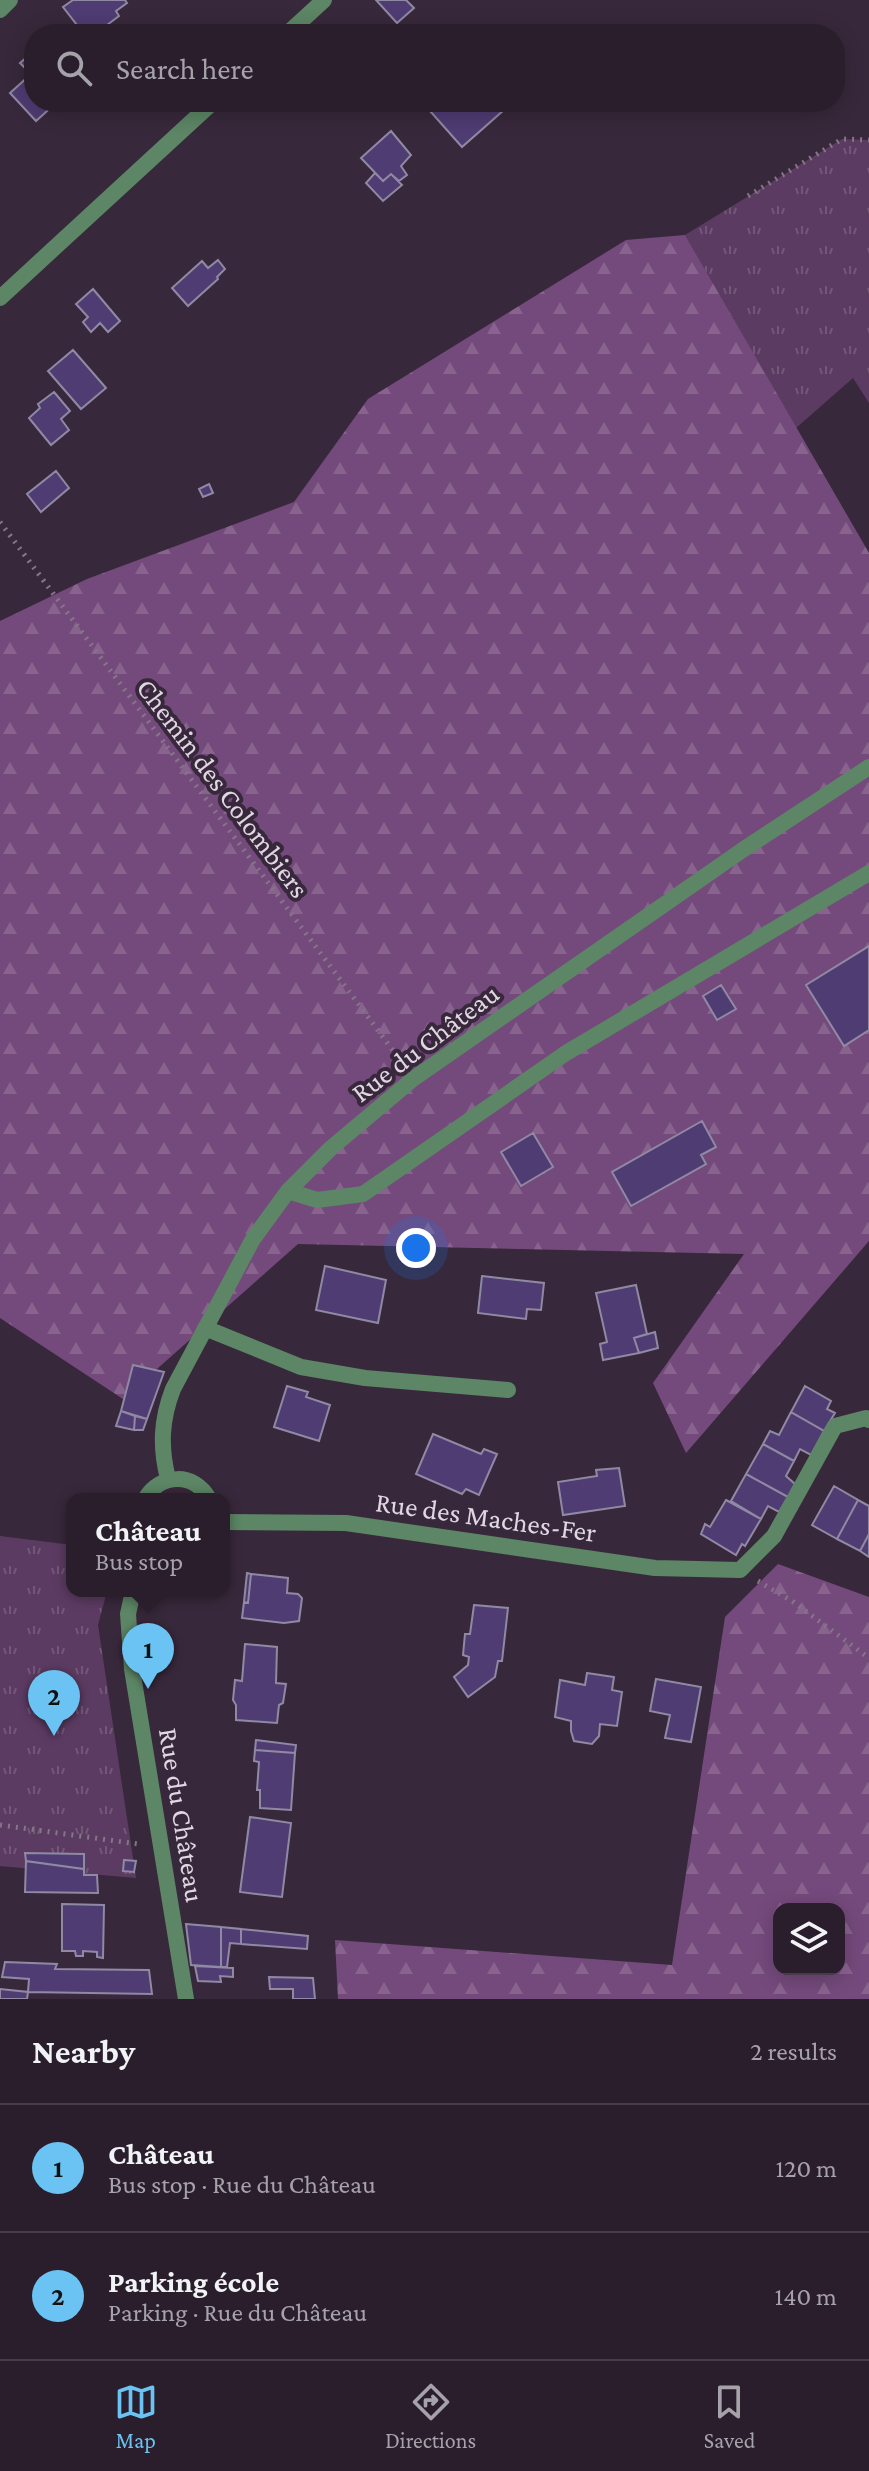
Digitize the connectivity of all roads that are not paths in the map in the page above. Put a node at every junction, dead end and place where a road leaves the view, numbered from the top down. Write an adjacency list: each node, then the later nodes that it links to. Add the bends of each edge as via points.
1 (10, 0): 3 (street)
2 (324, 0): 4 (street)
3 (0, 10)
4 (298, 24)
5 (202, 112): 6 (street)
6 (0, 298)
7 (869, 767): 9 (street, Rue du Château, via 413,1079)
8 (869, 873): 9 (street, via 566,1053 363,1194 317,1200)
9 (288, 1191): 10 (street, Rue du Château, via 253,1239)
10 (205, 1328): 11 (street, via 301,1367); 13 (street, Rue du Château, via 167,1404 162,1436)
11 (508, 1390)
12 (869, 1420): 16 (street, Rue des Maches-Fer, via 835,1426 774,1536 740,1570 655,1568 346,1523)
13 (168, 1479): 14 (street); 15 (street, via 192,1481)
14 (150, 1493)
15 (205, 1493)
16 (230, 1522)
17 (132, 1597): 18 (street, Rue du Château, via 131,1657)
18 (186, 1999)

